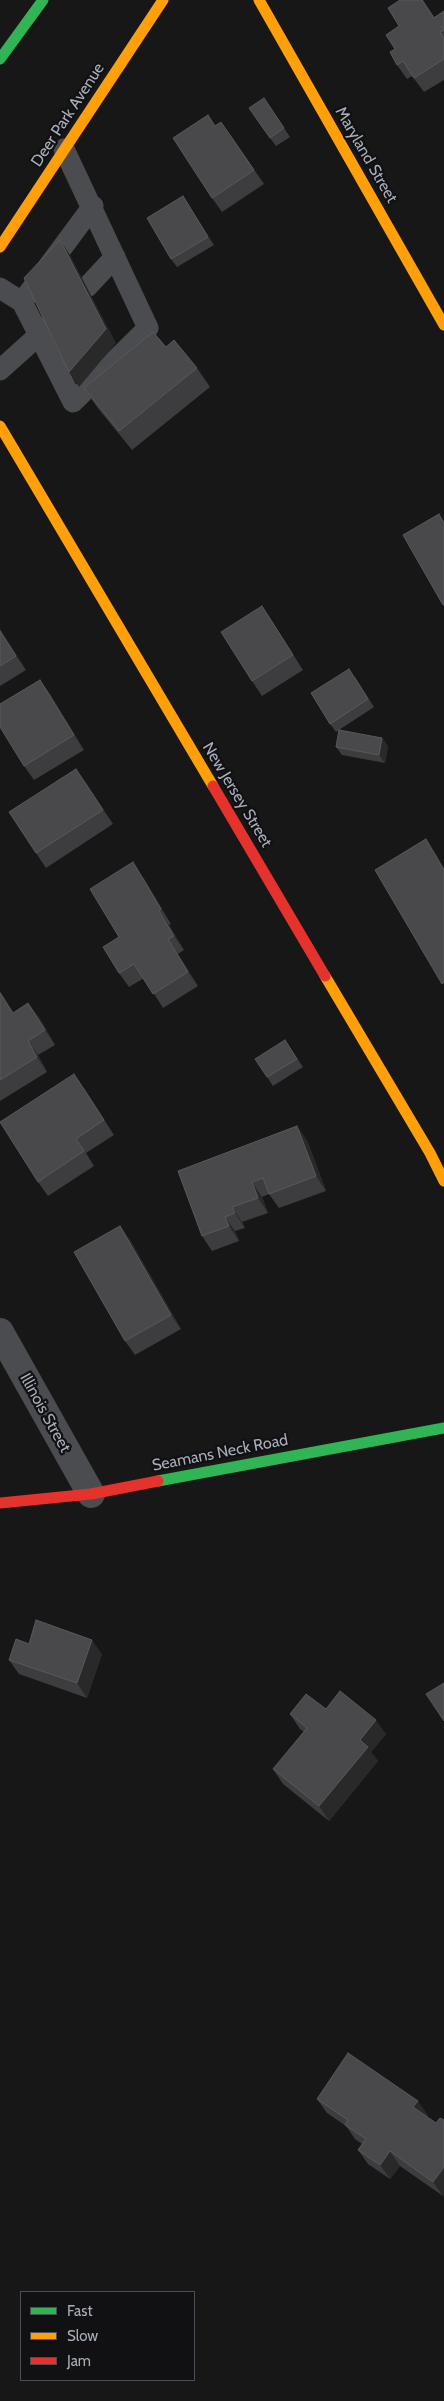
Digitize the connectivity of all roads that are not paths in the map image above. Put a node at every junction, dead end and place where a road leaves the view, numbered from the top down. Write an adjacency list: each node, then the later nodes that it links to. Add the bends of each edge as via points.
1 (43, 0): 4 (street)
2 (163, 0): 5 (street, Deer Park Avenue)
3 (259, 0): 12 (street, Maryland Street)
4 (0, 59)
5 (64, 150): 6 (lane); 7 (street, Deer Park Avenue)
6 (93, 206): 8 (lane); 11 (lane)
7 (0, 247)
8 (116, 257): 9 (lane); 13 (lane, via 148,328 73,402)
9 (87, 287)
10 (0, 288): 11 (lane)
11 (22, 302): 13 (lane)
12 (444, 325)
13 (44, 330): 14 (lane)
14 (0, 370)
15 (0, 426): 16 (street, New Jersey Street)
16 (444, 1181)
17 (0, 1332): 19 (street, Illinois Street)
18 (444, 1428): 19 (street, Seamans Neck Road)
19 (91, 1494): 20 (street, Seamans Neck Road)
20 (0, 1503)

